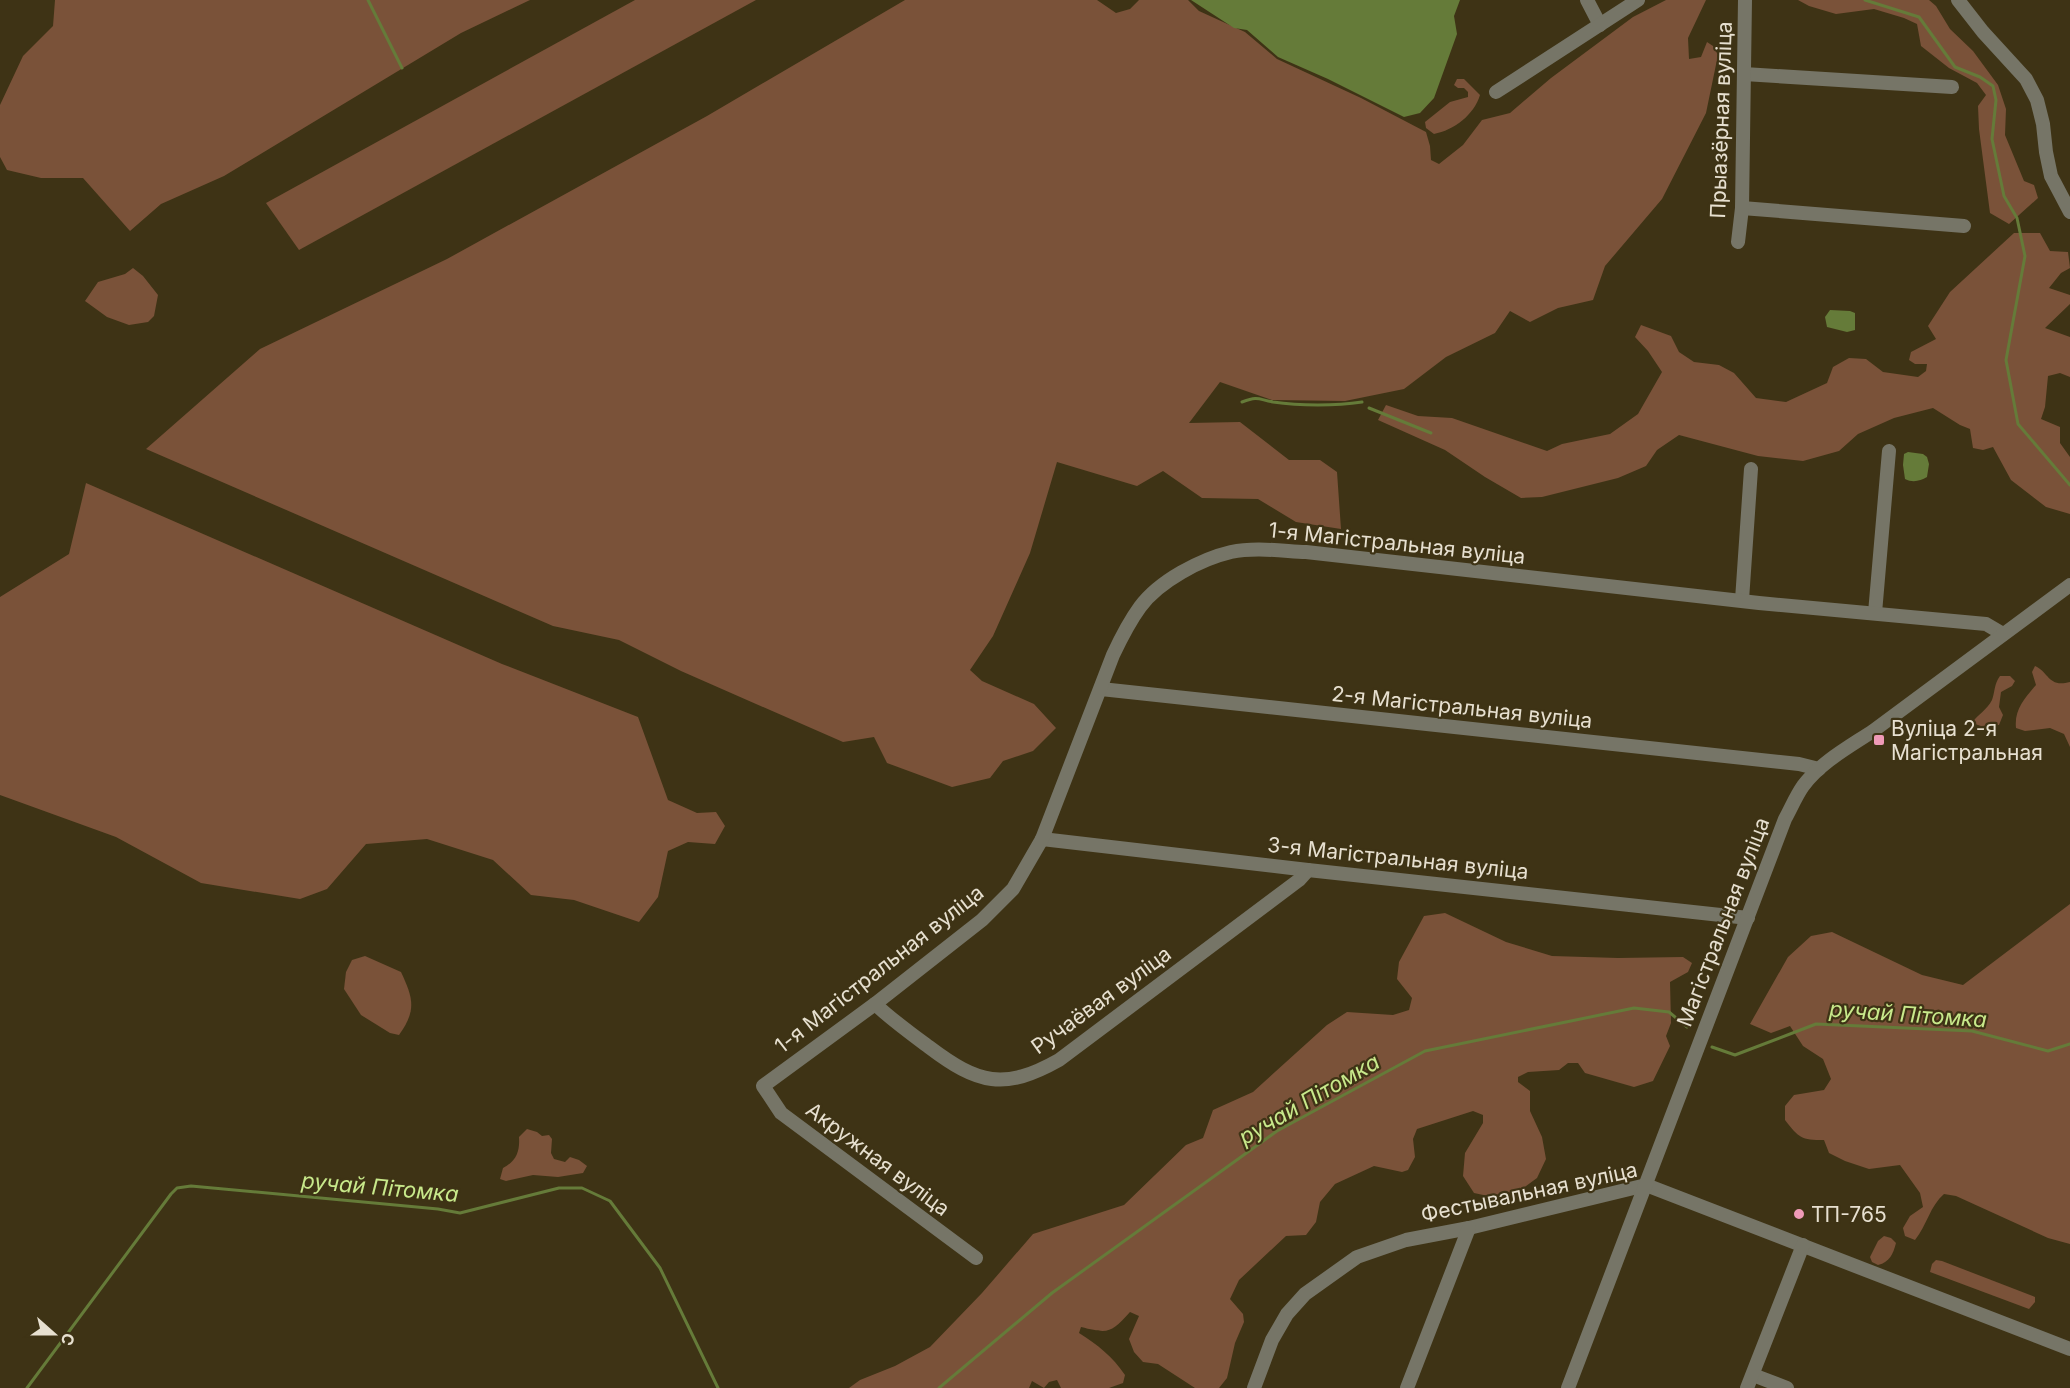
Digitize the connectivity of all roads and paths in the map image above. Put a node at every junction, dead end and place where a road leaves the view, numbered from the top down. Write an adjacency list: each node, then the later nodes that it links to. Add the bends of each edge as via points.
1 (1587, 0): 5 (street)
2 (1638, 0): 5 (street)
3 (1745, 0): 6 (street, Прыазёрная вуліца)
4 (1958, 0): 10 (street, via 2026,79 2037,100 2051,176)
5 (1600, 25): 8 (street)
6 (1744, 74): 7 (street); 9 (street, Прыазёрная вуліца)
7 (1952, 87)
8 (1496, 92)
9 (1742, 208): 11 (street); 12 (street, Прыазёрная вуліца)
10 (2070, 212)
11 (1964, 226)
12 (1738, 242)
13 (1889, 451): 17 (street)
14 (1751, 469): 16 (street)
15 (2070, 585): 18 (street, Магістральная вуліца)
16 (1742, 600): 17 (street, 1-я Магістральная вуліца); 19 (street, 1-я Магістральная вуліца, via 1306,552 1233,552 1180,573 1142,604 1125,630)
17 (1875, 613): 18 (street, 1-я Магістральная вуліца, via 1986,624)
18 (2003, 634): 20 (street, Магістральная вуліца)
19 (1101, 689): 20 (street, 2-я Магістральная вуліца); 21 (street, 1-я Магістральная вуліца)
20 (1819, 769): 23 (street, Магістральная вуліца, via 1803,786 1785,819)
21 (1042, 839): 22 (street, 3-я Магістральная вуліца); 24 (street, 1-я Магістральная вуліца, via 1013,889 982,920)
22 (1308, 870): 23 (street, 3-я Магістральная вуліца); 24 (street, Ручаёвая вуліца, via 1059,1060 1036,1072 978,1078 962,1071)
23 (1748, 918): 26 (street, Магістральная вуліца)
24 (875, 1004): 25 (street, 1-я Магістральная вуліца)
25 (763, 1086): 29 (street, Акружная вуліца, via 781,1113)
26 (1646, 1185): 27 (street, Фестывальная вуліца); 28 (street, Фестывальная вуліца); 34 (street, Магістральная вуліца)
27 (1469, 1228): 32 (street, Фестывальная вуліца, via 1406,1240 1358,1257 1320,1282 1287,1314 1272,1340); 33 (street)
28 (1803, 1245): 30 (street, Фестывальная вуліца); 31 (street)
29 (976, 1258)
30 (2070, 1349)
31 (1750, 1381): 35 (street)
32 (1254, 1388)
33 (1407, 1388)
34 (1568, 1388)
35 (1787, 1388)

